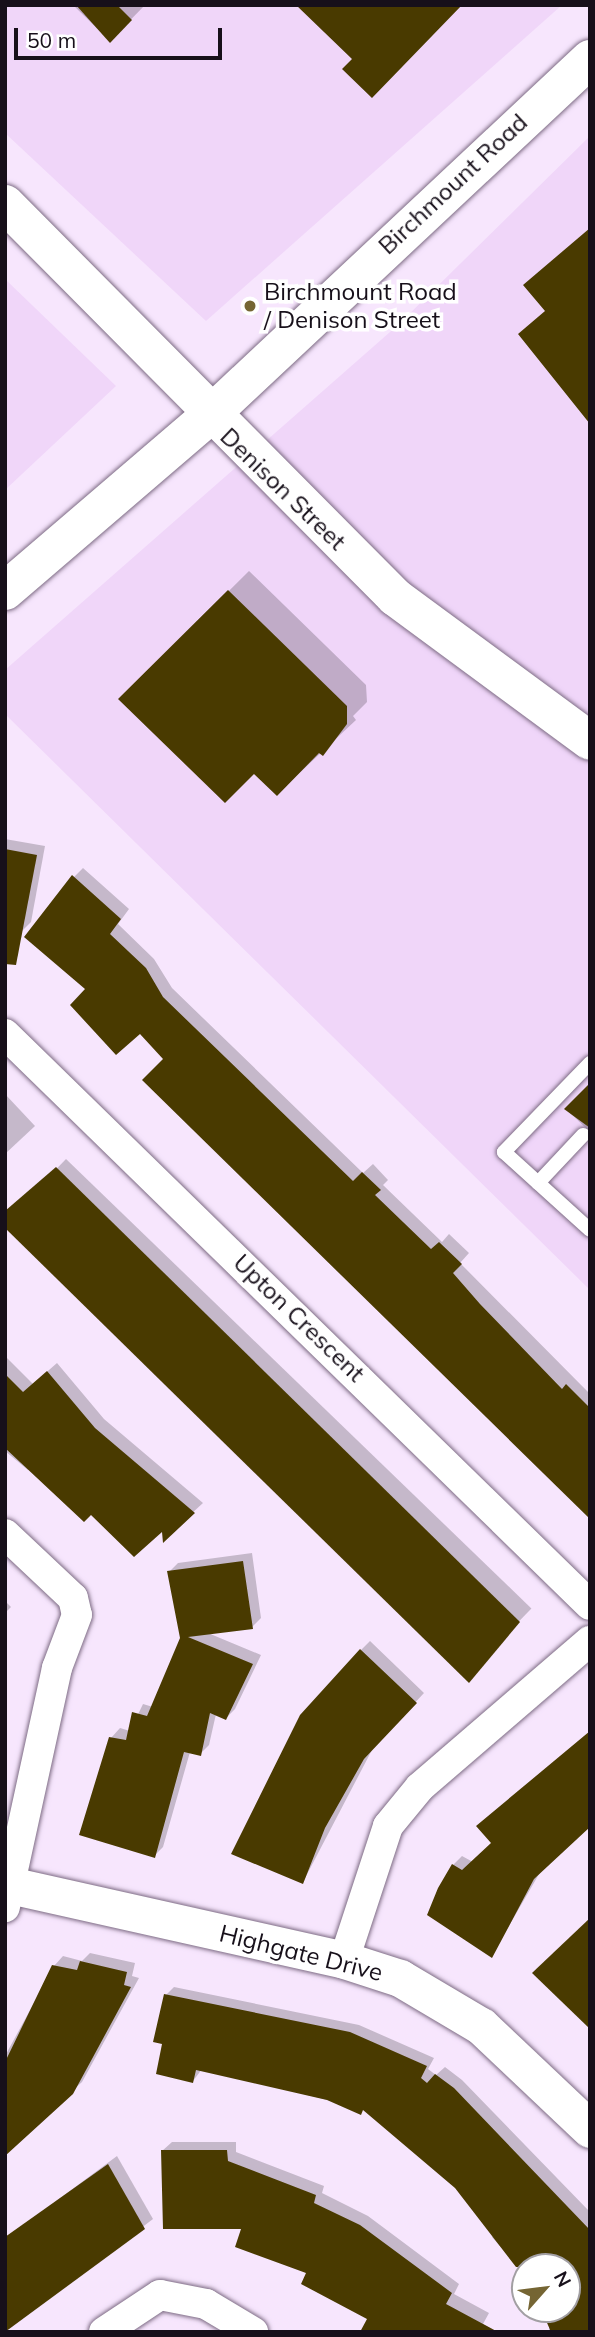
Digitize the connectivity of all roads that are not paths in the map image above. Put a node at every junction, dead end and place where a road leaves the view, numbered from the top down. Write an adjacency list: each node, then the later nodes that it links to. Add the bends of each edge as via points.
1 (590, 59): 3 (main road, Birchmount Road)
2 (5, 204): 3 (main road, Denison Street)
3 (209, 416): 4 (main road, Birchmount Road); 5 (main road, Denison Street, via 395,597)
4 (5, 591)
5 (590, 741)
6 (5, 1034): 12 (street, Upton Crescent)
7 (590, 1063): 9 (lane, via 504,1152)
8 (583, 1135): 9 (lane)
9 (538, 1183): 10 (lane)
10 (590, 1230)
11 (5, 1534): 14 (street, via 73,1598 77,1615 57,1668)
12 (590, 1605)
13 (590, 1641): 15 (street, via 420,1787 388,1826)
14 (8, 1892): 15 (street, Highgate Drive)
15 (344, 1960): 16 (street, Highgate Drive, via 400,1978 481,2026)
16 (590, 2129)
17 (104, 2332): 18 (street, via 160,2295 206,2304)
18 (253, 2332)

